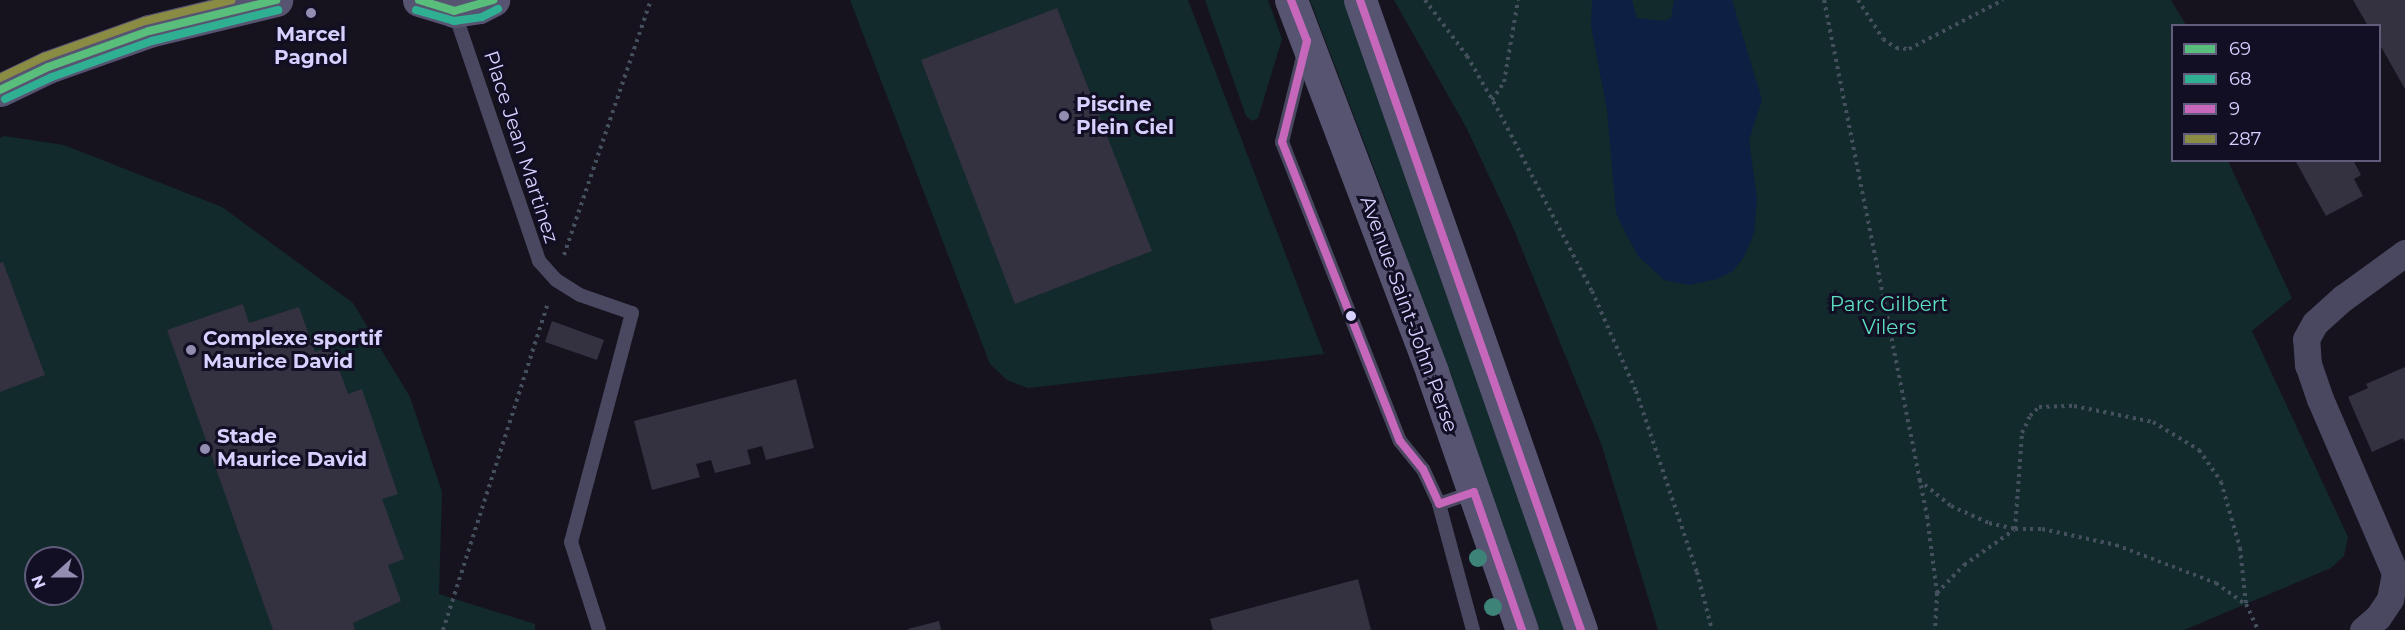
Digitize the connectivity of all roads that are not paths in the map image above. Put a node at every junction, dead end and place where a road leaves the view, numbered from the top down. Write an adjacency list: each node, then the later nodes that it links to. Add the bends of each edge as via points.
1 (177, 0): 9 (main road, via 38,50)
2 (276, 0): 10 (main road, via 149,31 48,67)
3 (419, 0): 7 (main road)
4 (493, 0): 7 (main road)
5 (1291, 0): 8 (main road, Avenue Saint-John Perse)
6 (1360, 0): 17 (main road)
7 (454, 11): 14 (lane, Place Jean Martinez, via 539,261 556,280 580,295 632,313 571,542)
8 (1307, 41): 12 (main road, Avenue Saint-John Perse); 13 (lane, via 1282,142 1400,441 1423,469)
9 (0, 71)
10 (0, 90)
11 (2405, 253): 18 (street, via 2343,298 2315,323 2306,339 2308,364 2320,399 2395,573 2390,599)
12 (1474, 492): 13 (lane); 16 (main road, Avenue Saint-John Perse)
13 (1439, 504): 15 (lane)
14 (599, 630)
15 (1473, 630)
16 (1522, 630)
17 (1581, 630)
18 (2363, 630)

